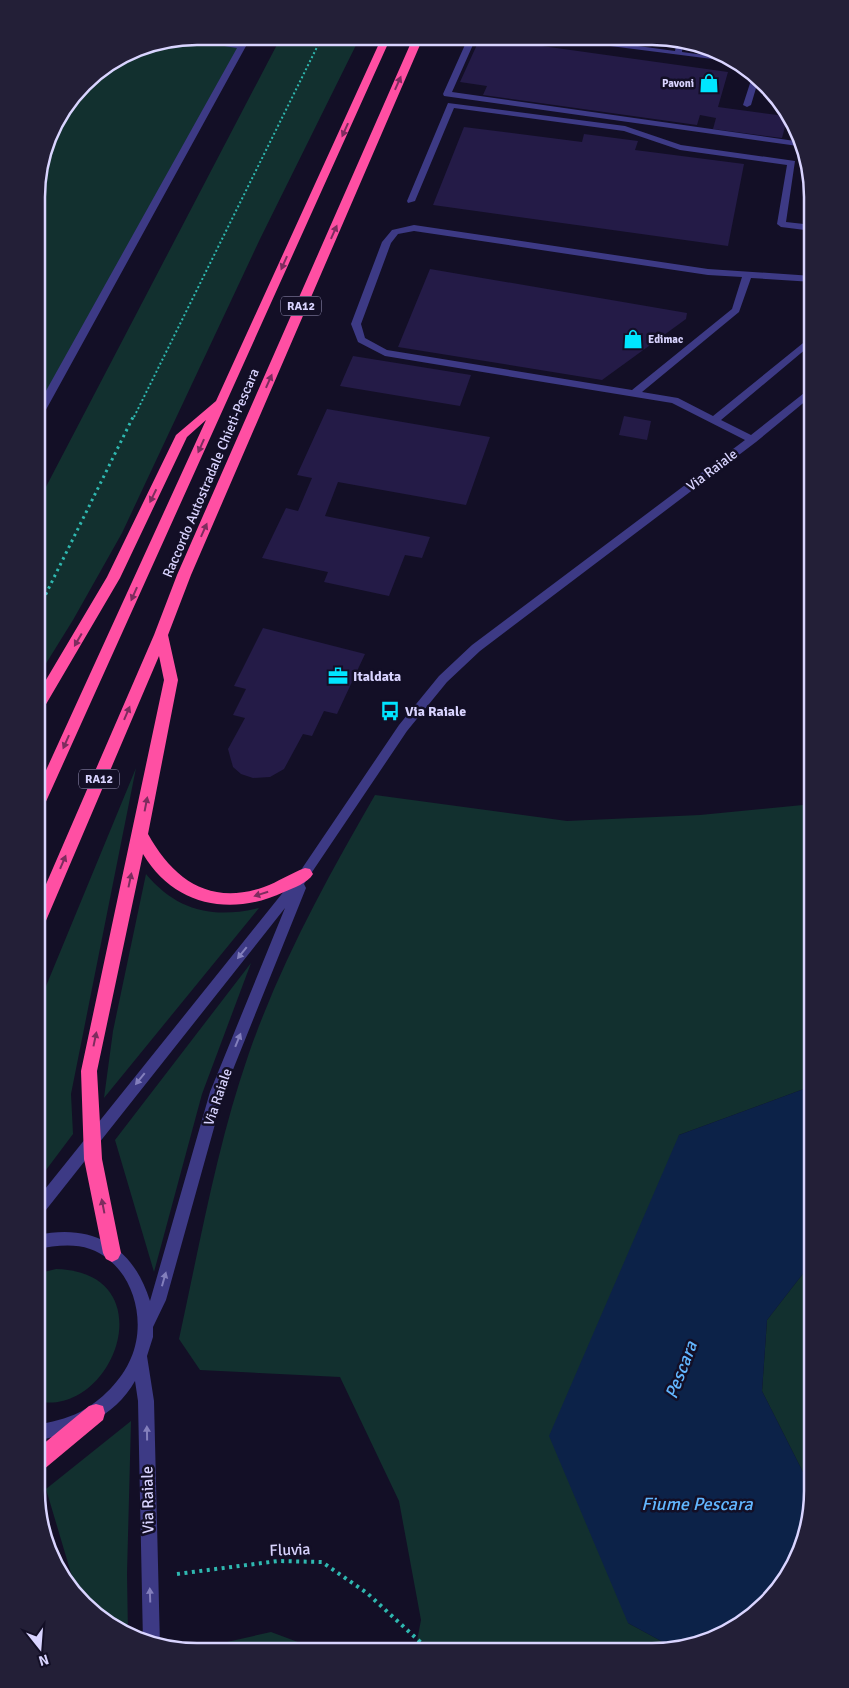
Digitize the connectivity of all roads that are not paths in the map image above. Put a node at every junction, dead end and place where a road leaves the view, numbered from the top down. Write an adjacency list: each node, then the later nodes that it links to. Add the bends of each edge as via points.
1 (234, 45): 6 (street)
2 (382, 45): 20 (highway, Raccordo Autostradale Chieti-Pescara / RA12, one-way to 20)
3 (415, 45): 24 (highway, Raccordo Autostradale Chieti-Pescara / RA12, one-way to 3)
4 (469, 45): 12 (street, via 447,94)
5 (639, 45): 8 (street)
6 (242, 46): 21 (street)
7 (679, 47): 8 (street)
8 (678, 53): 9 (street)
9 (713, 58)
10 (753, 84): 11 (street)
11 (748, 105)
12 (794, 144)
13 (411, 201): 14 (street, via 451,105 625,129 680,147 792,163 781,224)
14 (804, 227)
15 (747, 275): 16 (street); 18 (street, via 736,310); 18 (street, via 414,228 395,232 387,242 356,324 361,340 384,353)
16 (804, 278)
17 (804, 345): 22 (street)
18 (633, 394): 22 (street, via 674,400)
19 (804, 398): 23 (street, Via Raiale)
20 (221, 402): 25 (highway, one-way to 25, via 182,435 113,578); 26 (highway, Raccordo Autostradale Chieti-Pescara / RA12, one-way to 26)
21 (45, 403)
22 (714, 420): 23 (street)
23 (752, 440): 28 (street, Via Raiale, via 476,648 443,679 403,728)
24 (161, 635): 27 (highway, one-way to 24, via 170,680); 29 (highway, Raccordo Autostradale Chieti-Pescara / RA12, one-way to 24)
25 (45, 693)
26 (45, 788)
27 (140, 834): 28 (highway, one-way to 27, via 264,894 242,899 196,893 178,884 162,869); 30 (highway, one-way to 27, via 88,1071)
28 (305, 874): 30 (street, Via Raiale, one-way to 30); 34 (street, Via Raiale, one-way to 28, via 158,1300 218,1092)
29 (45, 904)
30 (91, 1140): 31 (street, Via Raiale); 33 (highway, one-way to 30)
31 (45, 1199)
32 (45, 1241): 33 (street, via 62,1238 89,1242)
33 (112, 1254): 34 (street, via 131,1272 142,1296)
34 (146, 1324): 35 (street)
35 (140, 1356): 36 (street, via 122,1388); 39 (street, Via Raiale, one-way to 35, via 146,1401)
36 (96, 1414): 37 (street, via 75,1425); 38 (highway)
37 (45, 1432)
38 (45, 1456)
39 (152, 1636)

